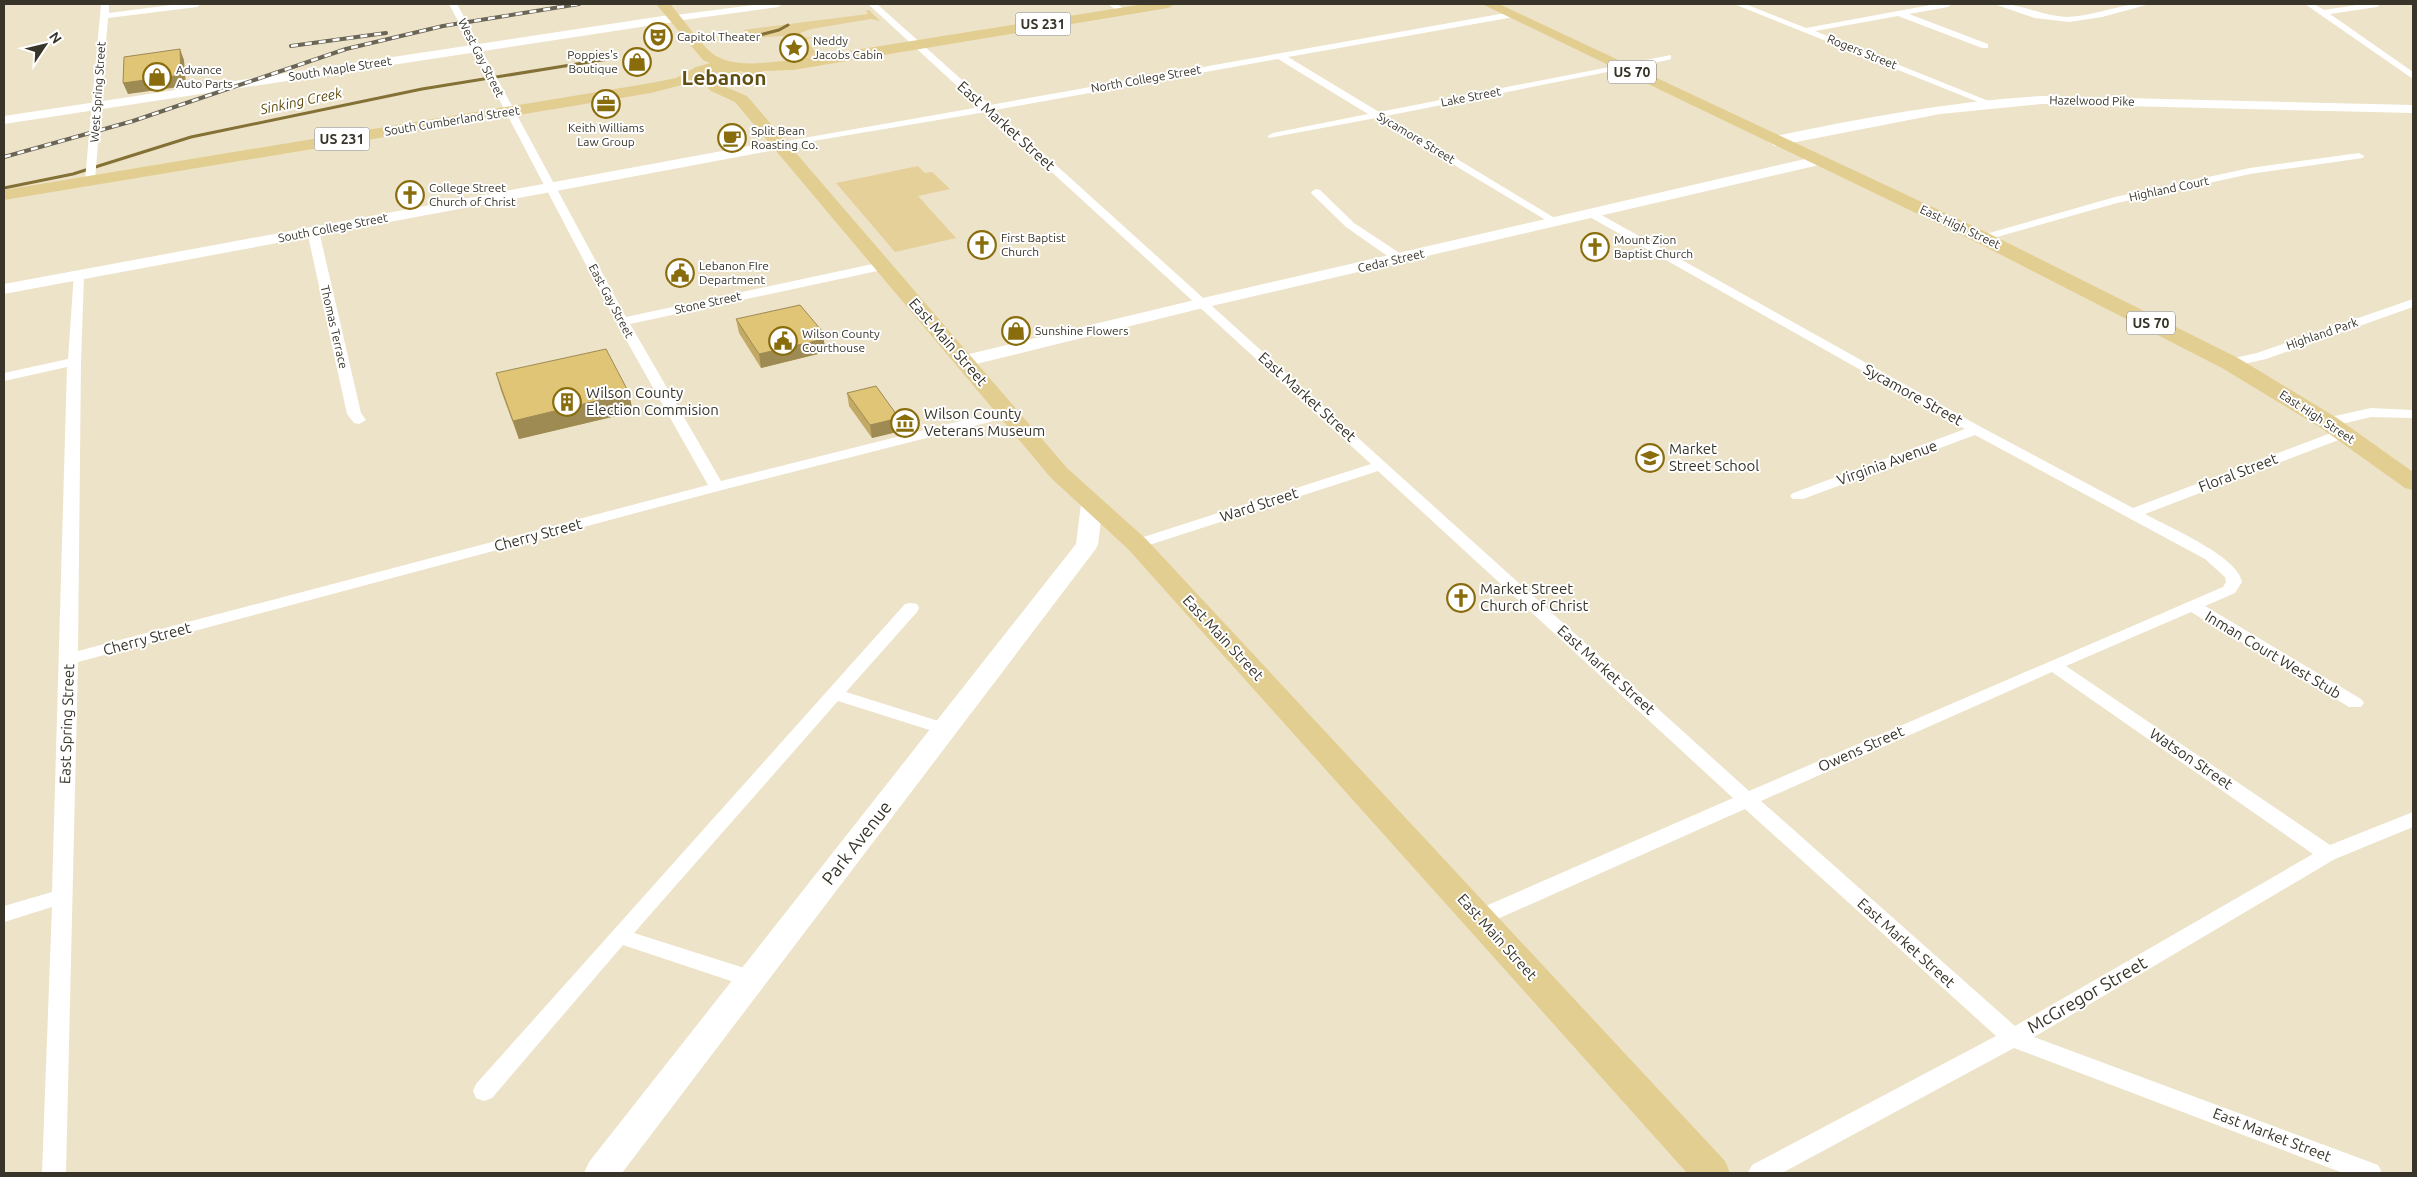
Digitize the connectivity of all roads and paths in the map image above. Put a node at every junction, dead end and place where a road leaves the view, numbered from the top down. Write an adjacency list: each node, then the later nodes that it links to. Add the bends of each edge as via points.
1 (105, 4): 19 (street, West Spring Street)
2 (197, 4): 19 (street)
3 (453, 4): 24 (street, West Gay Street)
4 (663, 4): 20 (main road)
5 (778, 4): 20 (street)
6 (872, 4): 22 (street, East Market Street)
7 (1168, 4): 15 (main road, US 231)
8 (1489, 4): 18 (main road, East High Street / US 70)
9 (1738, 4): 21 (street, Rogers Street)
10 (1948, 4): 16 (street)
11 (1998, 4): 12 (street, via 2061,20)
12 (2146, 4)
13 (2309, 4): 17 (street)
14 (2377, 4): 17 (street)
15 (1118, 7): 22 (main road, US 231)
16 (1899, 13): 21 (street); 23 (street)
17 (2323, 13): 30 (street)
18 (1511, 15): 25 (street, North College Street); 27 (main road, East High Street / US 70)
19 (104, 16): 35 (street, West Spring Street)
20 (676, 18): 24 (street, South Maple Street); 28 (main road)
21 (1807, 30): 34 (street, Rogers Street)
22 (918, 45): 29 (main road, US 231); 36 (street, East Market Street)
23 (1986, 46)
24 (477, 49): 35 (street, South Maple Street); 38 (street, West Gay Street)
25 (1278, 55): 36 (street, North College Street); 39 (street, Sycamore Street)
26 (1668, 58): 27 (street, Lake Street)
27 (1621, 67): 39 (street, Lake Street); 42 (main road, East High Street / US 70)
28 (700, 68): 29 (main road, US 231, via 727,65); 31 (main road, South Cumberland Street / US 231); 32 (main road, via 692,82)
29 (750, 75): 32 (main road, US 231); 33 (main road)
30 (2413, 76)
31 (651, 88): 32 (main road); 38 (main road, South Cumberland Street / US 231)
32 (710, 88): 33 (main road, East Main Street)
33 (741, 99): 43 (main road, East Main Street)
34 (1986, 102): 37 (street, Hazelwood Pike, via 2051,100); 42 (street, Hazelwood Pike, via 1920,111)
35 (97, 106): 40 (street, South Maple Street); 46 (street, West Spring Street)
36 (985, 107): 43 (street, North College Street); 58 (street, East Market Street)
37 (2413, 109)
38 (509, 112): 46 (main road, South Cumberland Street / US 231); 47 (street, East Gay Street)
39 (1379, 115): 41 (street, Lake Street); 51 (street, Sycamore Street)
40 (4, 120)
41 (1273, 136)
42 (1775, 141): 45 (main road, East High Street / US 70)
43 (781, 145): 47 (street, South College Street); 55 (main road, East Main Street)
44 (2359, 156): 53 (street, Highland Court, via 2250,171 2124,198)
45 (1818, 161): 50 (street, Cedar Street); 53 (main road, East High Street / US 70)
46 (91, 176): 49 (main road, South Cumberland Street / US 231)
47 (551, 188): 52 (street, South College Street); 60 (street, East Gay Street)
48 (1316, 192): 54 (street, via 1350,225)
49 (4, 195)
50 (1592, 214): 51 (street, Cedar Street); 69 (street, Sycamore Street)
51 (1554, 222): 54 (street, Cedar Street)
52 (313, 232): 56 (street, South College Street); 67 (street, Thomas Terrace, via 354,414)
53 (1983, 238): 63 (main road, East High Street / US 70)
54 (1400, 259): 58 (street, Cedar Street)
55 (882, 266): 60 (street, Stone Street); 61 (main road, East Main Street)
56 (78, 276): 57 (street, South College Street); 62 (street, East Spring Street)
57 (4, 289)
58 (1203, 303): 61 (street, Cedar Street); 70 (street, East Market Street)
59 (2413, 303): 63 (street, Highland Park, via 2261,356)
60 (622, 322): 72 (street, East Gay Street)
61 (964, 361): 65 (main road, East Main Street)
62 (74, 362): 64 (street); 80 (street, East Spring Street)
63 (2230, 363): 68 (main road, East High Street / US 70)
64 (4, 377)
65 (1008, 413): 72 (street, Cherry Street); 74 (main road, East Main Street, via 1059,474)
66 (2413, 414): 68 (street, Floral Street, via 2397,411 2355,413)
67 (359, 420)
68 (2336, 428): 71 (main road, East High Street / US 70); 75 (street, Floral Street)
69 (1976, 430): 73 (street, Virginia Avenue); 75 (street, Sycamore Street)
70 (1382, 465): 76 (street, Ward Street); 85 (street, East Market Street)
71 (2413, 483)
72 (717, 487): 80 (street, Cherry Street)
73 (1798, 496)
74 (1092, 504): 76 (main road, East Main Street); 84 (street, Park Avenue, via 1087,545)
75 (2132, 514): 77 (street, Sycamore Street, via 2211,556)
76 (1137, 544): 90 (main road, East Main Street)
77 (2233, 575): 78 (street, Owens Street, via 2234,582 2229,590)
78 (2192, 606): 81 (street, Owens Street); 83 (street, Inman Court West Stub)
79 (911, 608): 82 (street)
80 (69, 659): 88 (street, East Spring Street)
81 (2053, 665): 85 (street, Owens Street); 87 (street, Watson Street)
82 (834, 694): 84 (street); 91 (street)
83 (2354, 703)
84 (945, 729): 92 (street, Park Avenue)
85 (1746, 799): 90 (street, Owens Street); 93 (street, East Market Street)
86 (2413, 818): 87 (street, McGregor Street)
87 (2328, 854): 93 (street, McGregor Street)
88 (60, 897): 89 (street); 95 (street, East Spring Street)
89 (4, 914)
90 (1480, 918): 97 (main road, East Main Street)
91 (619, 936): 92 (street); 94 (street)
92 (752, 978): 96 (street, Park Avenue)
93 (2012, 1038): 98 (street, McGregor Street); 99 (street, East Market Street)
94 (484, 1091)
95 (54, 1173)
96 (601, 1173)
97 (1711, 1173)
98 (1760, 1173)
99 (2370, 1173)

